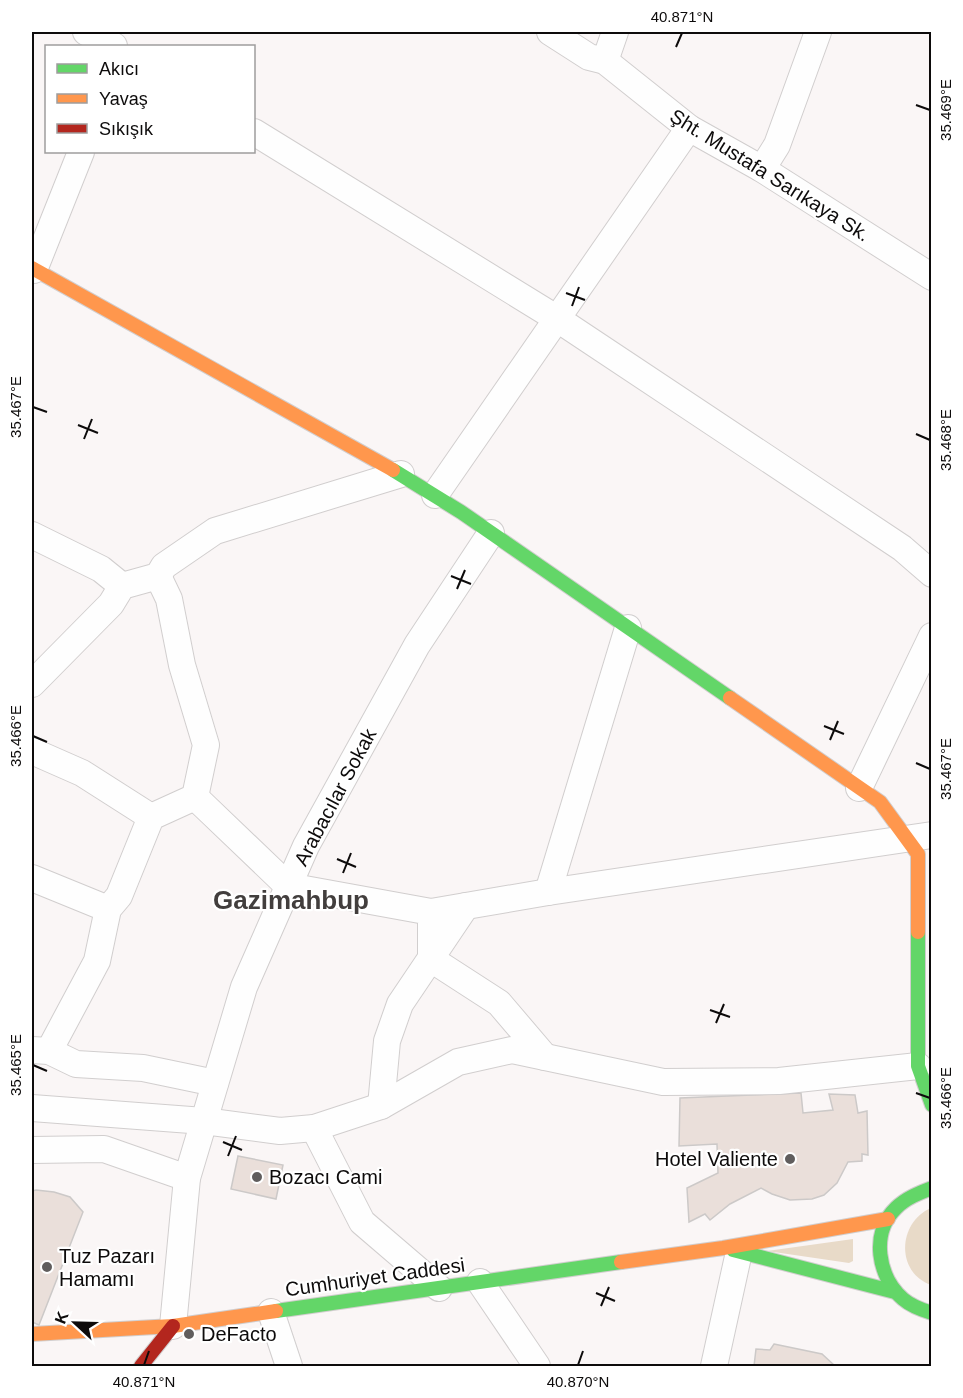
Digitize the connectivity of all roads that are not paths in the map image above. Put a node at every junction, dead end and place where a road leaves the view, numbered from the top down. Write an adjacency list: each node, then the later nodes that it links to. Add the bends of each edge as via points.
1 (86, 32): 5 (street)
2 (550, 32): 6 (street, Şht. Mustafa Sarıkaya Sk.)
3 (615, 32): 6 (street)
4 (818, 32): 10 (street, via 777,145)
5 (112, 45)
6 (604, 62): 7 (street, Şht. Mustafa Sarıkaya Sk.)
7 (689, 128): 10 (street, Şht. Mustafa Sarıkaya Sk.); 13 (street)
8 (255, 133): 13 (street)
9 (81, 153): 11 (street)
10 (762, 169): 12 (street, Şht. Mustafa Sarıkaya Sk.)
11 (33, 269): 14 (street)
12 (932, 277)
13 (556, 318): 15 (street); 18 (street, via 902,548)
14 (402, 474): 15 (street); 19 (street, via 215,531 164,566)
15 (435, 495): 16 (street)
16 (491, 533): 21 (street); 30 (street, Arabacılar Sokak, via 417,645 306,846)
17 (32, 535): 20 (street, via 101,569)
18 (932, 574)
19 (158, 576): 20 (street); 26 (street, via 169,599 182,665 206,745)
20 (122, 586): 23 (street, via 111,604)
21 (628, 628): 25 (street); 31 (street)
22 (932, 636): 25 (street)
23 (32, 684)
24 (32, 751): 27 (street, via 82,773)
25 (859, 788): 28 (street)
26 (195, 797): 27 (street); 30 (street)
27 (151, 817): 33 (street, via 119,896)
28 (919, 837): 31 (street); 38 (street)
29 (32, 878): 33 (street)
30 (288, 886): 34 (street); 39 (street, Arabacılar Sokak, via 244,987)
31 (548, 892): 32 (street)
32 (466, 906): 34 (street); 35 (street)
33 (108, 909): 36 (street, via 98,961)
34 (431, 912): 35 (street)
35 (431, 959): 37 (street, via 499,1003); 41 (street, via 400,1004 387,1041)
36 (40, 1050): 39 (street, via 76,1064 142,1068)
37 (545, 1057): 38 (street, via 663,1082 779,1081); 41 (street, via 512,1050 458,1062)
38 (918, 1066): 40 (street)
39 (215, 1083): 43 (street, Arabacılar Sokak)
40 (932, 1105)
41 (381, 1106): 44 (street)
42 (32, 1108): 43 (street)
43 (204, 1121): 44 (street, via 280,1131); 46 (street, Arabacılar Sokak)
44 (314, 1128): 51 (street, via 362,1222)
45 (32, 1150): 46 (street, via 104,1149)
46 (187, 1178): 55 (street, Arabacılar Sokak)
47 (932, 1188): 48 (street, via 915,1193)
48 (888, 1219): 49 (street, Cumhuriyet Caddesi); 52 (street, via 880,1257 884,1275)
49 (731, 1250): 50 (street, Cumhuriyet Caddesi); 52 (street); 60 (street)
50 (480, 1282): 51 (street, Cumhuriyet Caddesi); 59 (street)
51 (439, 1288): 53 (street, Cumhuriyet Caddesi)
52 (895, 1292): 54 (street, via 910,1305)
53 (271, 1312): 55 (street, Cumhuriyet Caddesi); 58 (street)
54 (930, 1313)
55 (173, 1326): 56 (street, Cumhuriyet Caddesi); 57 (street)
56 (32, 1334)
57 (141, 1366)
58 (289, 1366)
59 (537, 1366)
60 (714, 1366)

